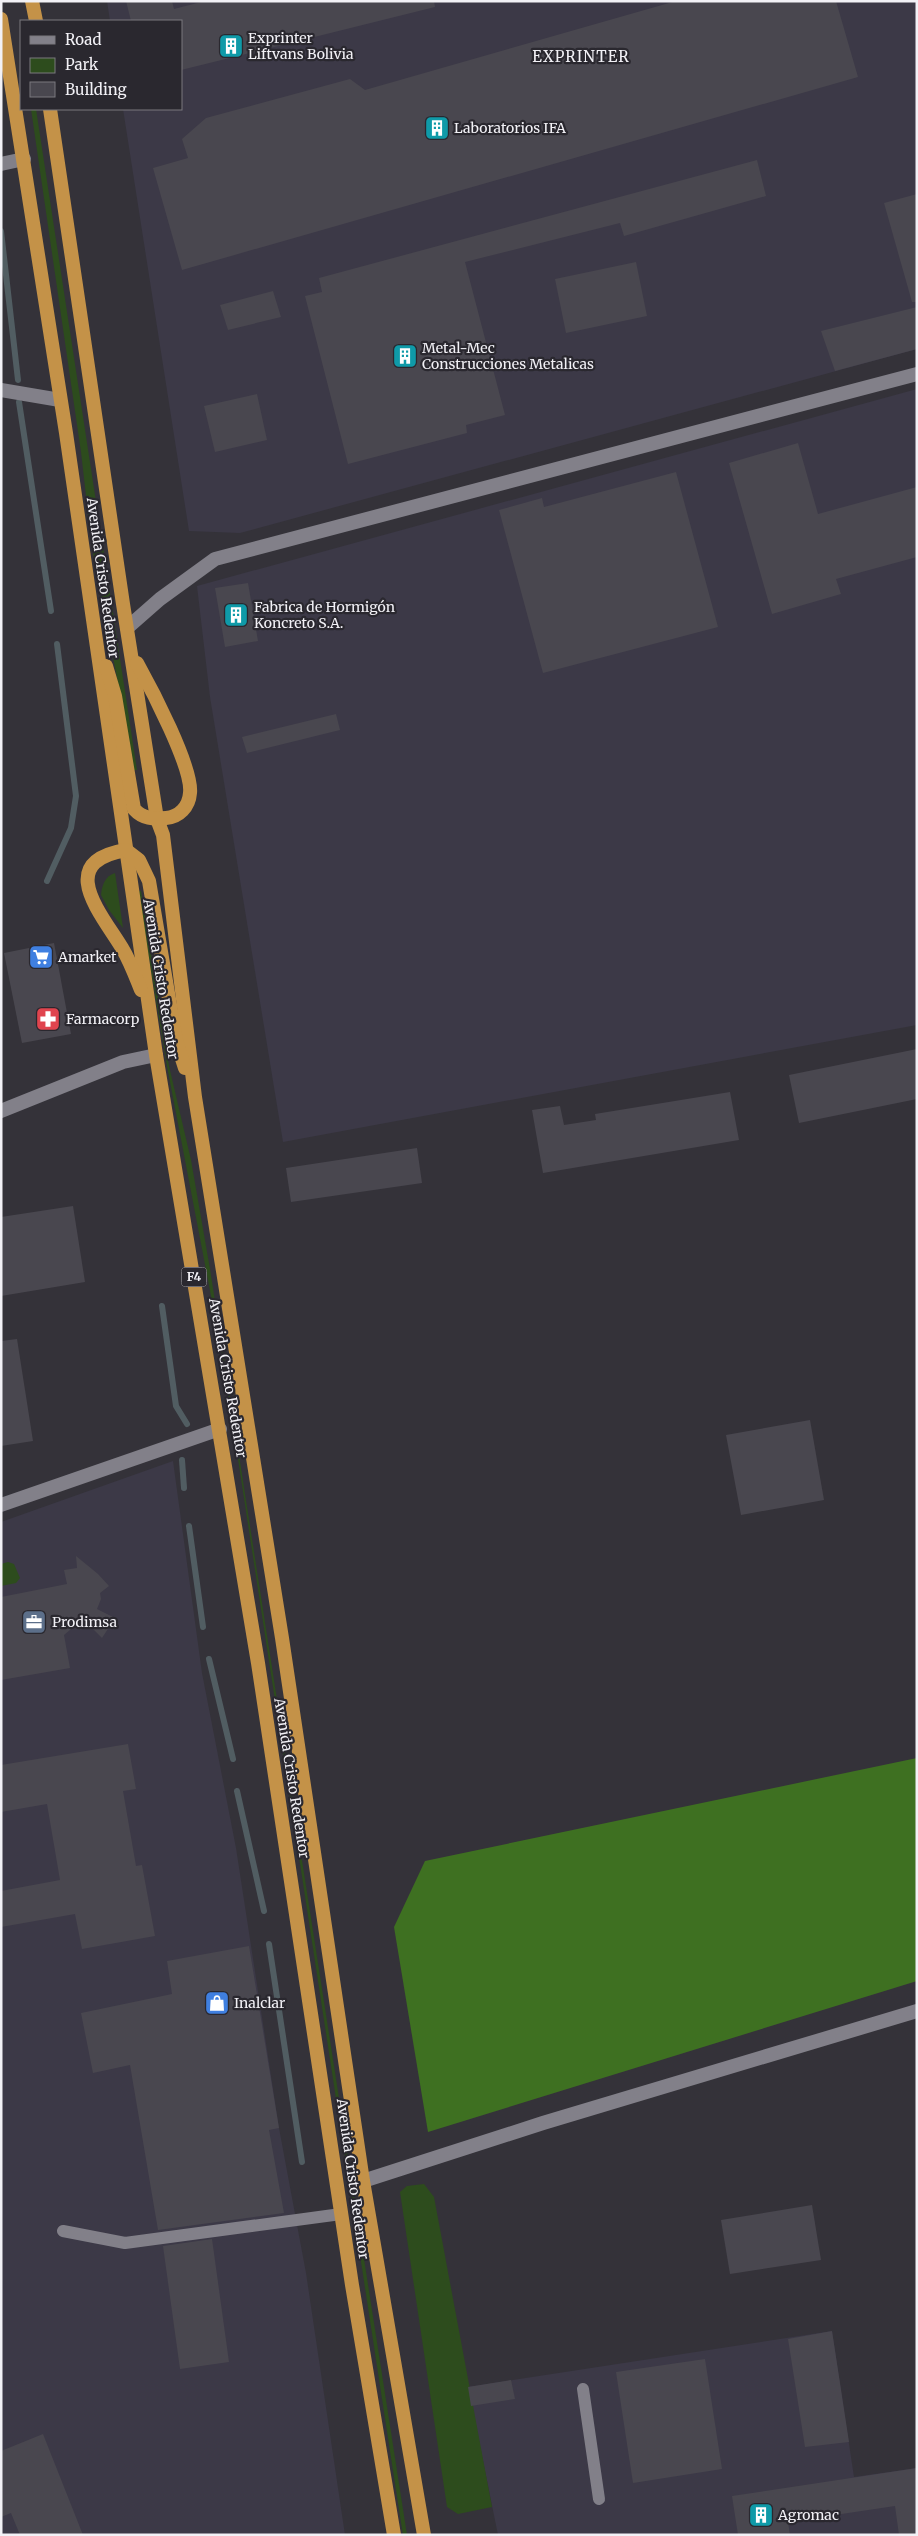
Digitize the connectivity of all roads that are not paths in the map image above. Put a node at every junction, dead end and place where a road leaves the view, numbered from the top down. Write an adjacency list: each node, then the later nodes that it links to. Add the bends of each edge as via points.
1 (32, 1): 3 (highway)
2 (1, 19): 5 (highway, Avenida Cristo Redentor / F4)
3 (36, 20)
4 (50, 110): 11 (highway, Avenida Cristo Redentor / F4)
5 (24, 159): 6 (street); 9 (highway, Avenida Cristo Redentor / F4)
6 (1, 164)
7 (917, 374): 11 (street, via 215,559)
8 (1, 390): 9 (street)
9 (60, 400): 10 (highway, Avenida Cristo Redentor / F4)
10 (92, 620): 13 (highway, via 114,696 134,809 145,818); 14 (highway, Avenida Cristo Redentor / F4)
11 (127, 628): 12 (highway, Avenida Cristo Redentor / F4)
12 (132, 654): 13 (highway, Avenida Cristo Redentor / F4); 13 (highway, via 152,690 189,775 191,793 186,806 172,817)
13 (157, 819): 17 (highway, Avenida Cristo Redentor / F4, via 163,835)
14 (126, 850): 15 (highway, Avenida Cristo Redentor / F4); 15 (highway, via 107,854 95,862 87,873 87,886 127,957); 17 (highway, via 139,860 149,881 176,1040)
15 (149, 1006): 16 (highway, Avenida Cristo Redentor / F4)
16 (156, 1056): 18 (street, via 123,1062); 19 (highway, Avenida Cristo Redentor / F4)
17 (195, 1097): 22 (highway, Avenida Cristo Redentor / F4, via 282,1638)
18 (1, 1111)
19 (220, 1430): 20 (street); 23 (highway, Avenida Cristo Redentor / F4)
20 (1, 1505)
21 (917, 2012): 22 (street, via 542,2123)
22 (363, 2181): 28 (highway, Avenida Cristo Redentor / F4)
23 (341, 2214): 24 (lane, via 125,2242); 27 (highway, Avenida Cristo Redentor / F4)
24 (63, 2231)
25 (583, 2390): 26 (lane)
26 (599, 2499)
27 (394, 2535)
28 (424, 2535)

